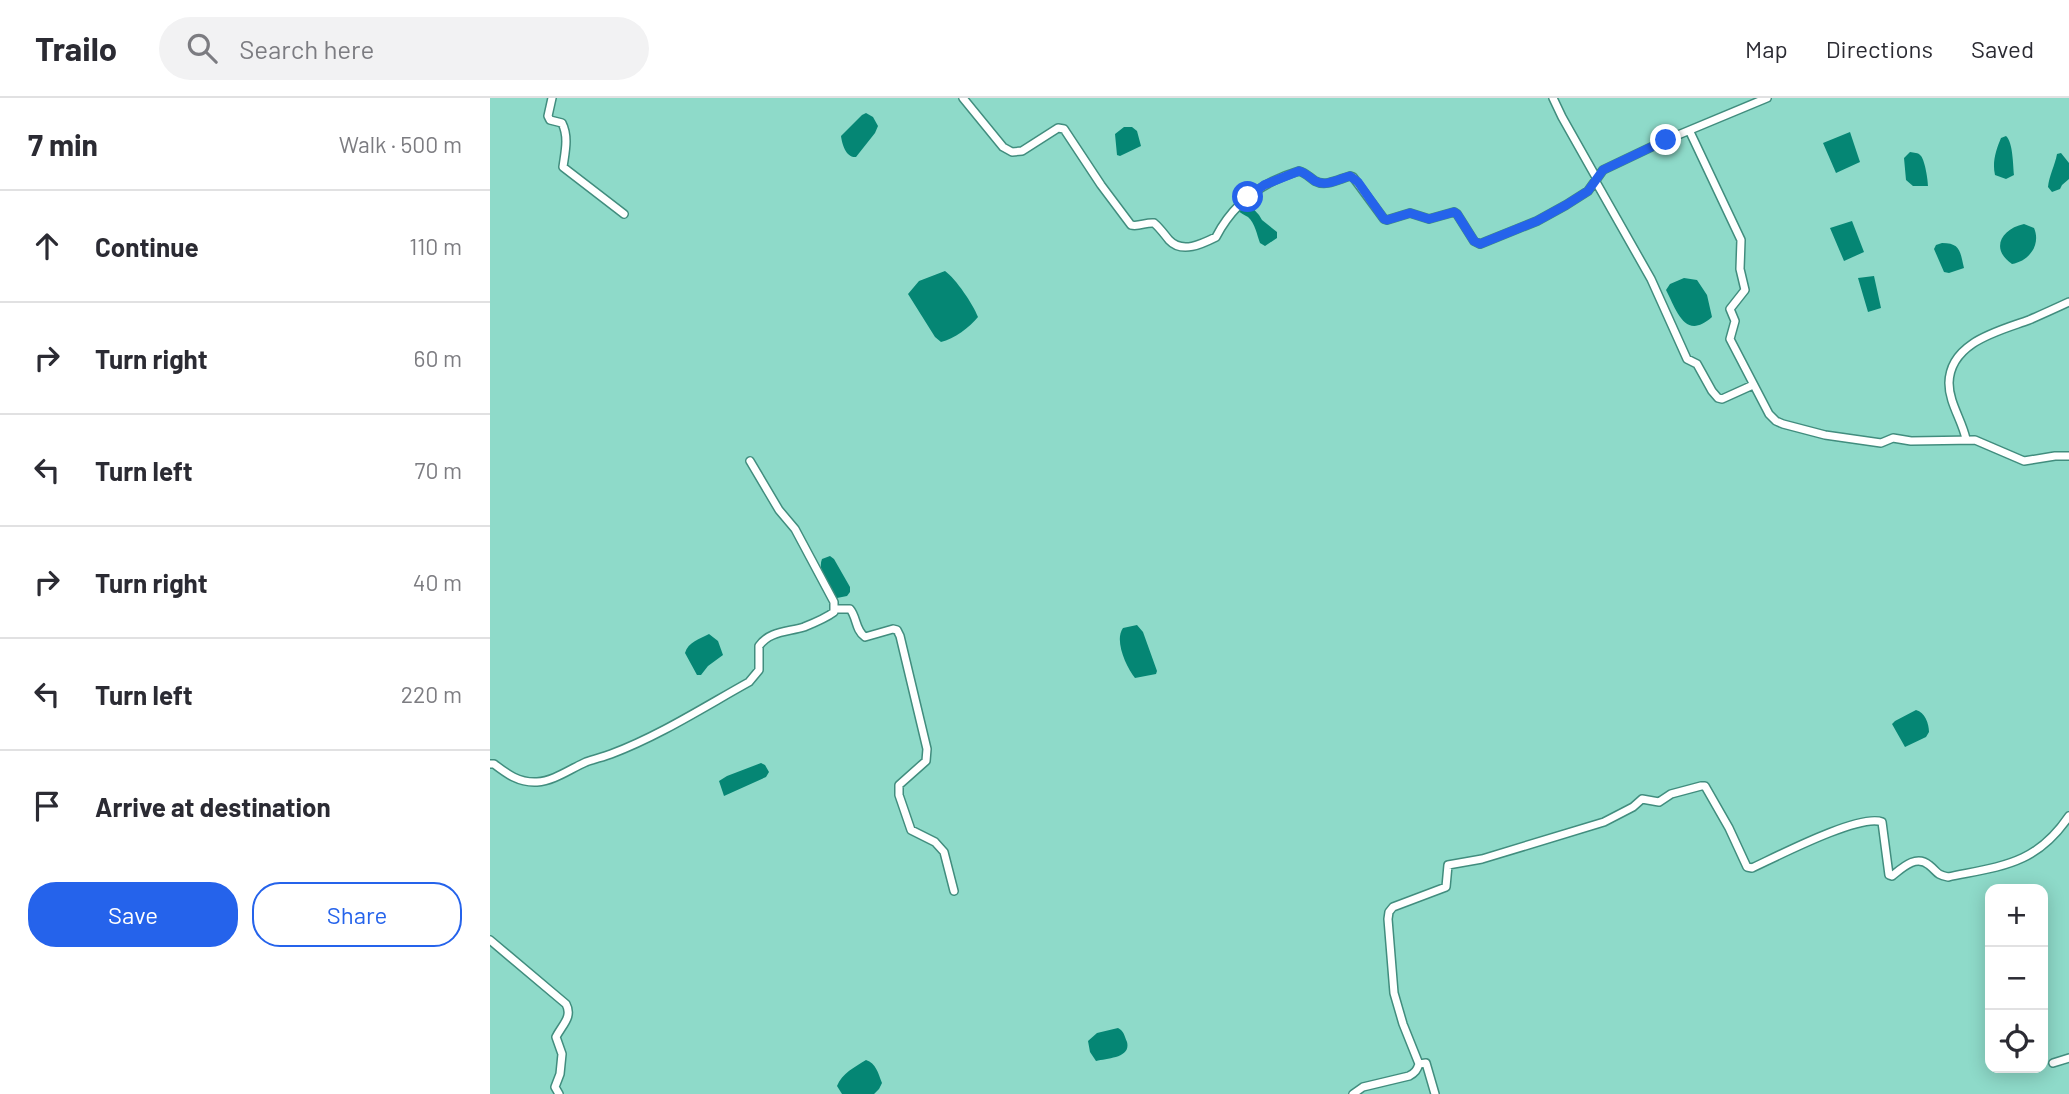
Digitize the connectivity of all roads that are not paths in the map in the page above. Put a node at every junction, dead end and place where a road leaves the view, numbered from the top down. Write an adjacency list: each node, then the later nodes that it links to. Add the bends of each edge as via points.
1 (552, 98): 7 (street, via 548,116 565,128 566,171)
2 (962, 98): 6 (street, via 1012,152 1064,129 1128,222 1136,226 1154,223 1181,248 1215,239 1228,215 1255,192 1299,171 1326,184 1353,177 1387,220 1410,213 1429,219 1455,213 1480,244 1537,221 1588,191)
3 (1553, 98): 6 (street)
4 (1768, 98): 5 (street)
5 (1690, 132): 6 (street, via 1603,170); 9 (street, via 1741,240 1745,290 1730,309 1735,321 1730,339)
6 (1597, 180): 9 (street, via 1651,279 1687,359 1697,364 1718,398)
7 (624, 214)
8 (2069, 302): 10 (street, via 1989,334 1956,359 1949,386)
9 (1753, 386): 10 (street, via 1776,421 1825,435 1881,443 1893,438)
10 (1966, 439): 11 (street, via 2024,461)
11 (2069, 456)
12 (750, 461): 13 (street, via 795,529)
13 (835, 609): 14 (street, via 804,627 765,639 759,646 759,670 748,682 611,754 537,782 514,778); 16 (street, via 850,609 865,637 893,629 900,636 928,749 926,761 899,786 899,794 911,830 944,852)
14 (490, 764)
15 (2069, 816): 20 (street, via 2049,842 2017,862 1948,877 1920,860 1889,875 1882,821 1875,819 1834,831 1752,868 1747,867 1711,795 1701,786 1659,802 1642,799 1604,822 1448,865 1446,887 1393,907 1388,919 1394,993)
16 (954, 891)
17 (490, 940): 21 (street, via 569,1009 556,1037 562,1054 555,1087)
18 (2069, 1058): 19 (street)
19 (2053, 1063)
20 (1419, 1064): 22 (street, via 1414,1073); 23 (street, via 1426,1063)
21 (559, 1094)
22 (1353, 1094)
23 (1435, 1094)

